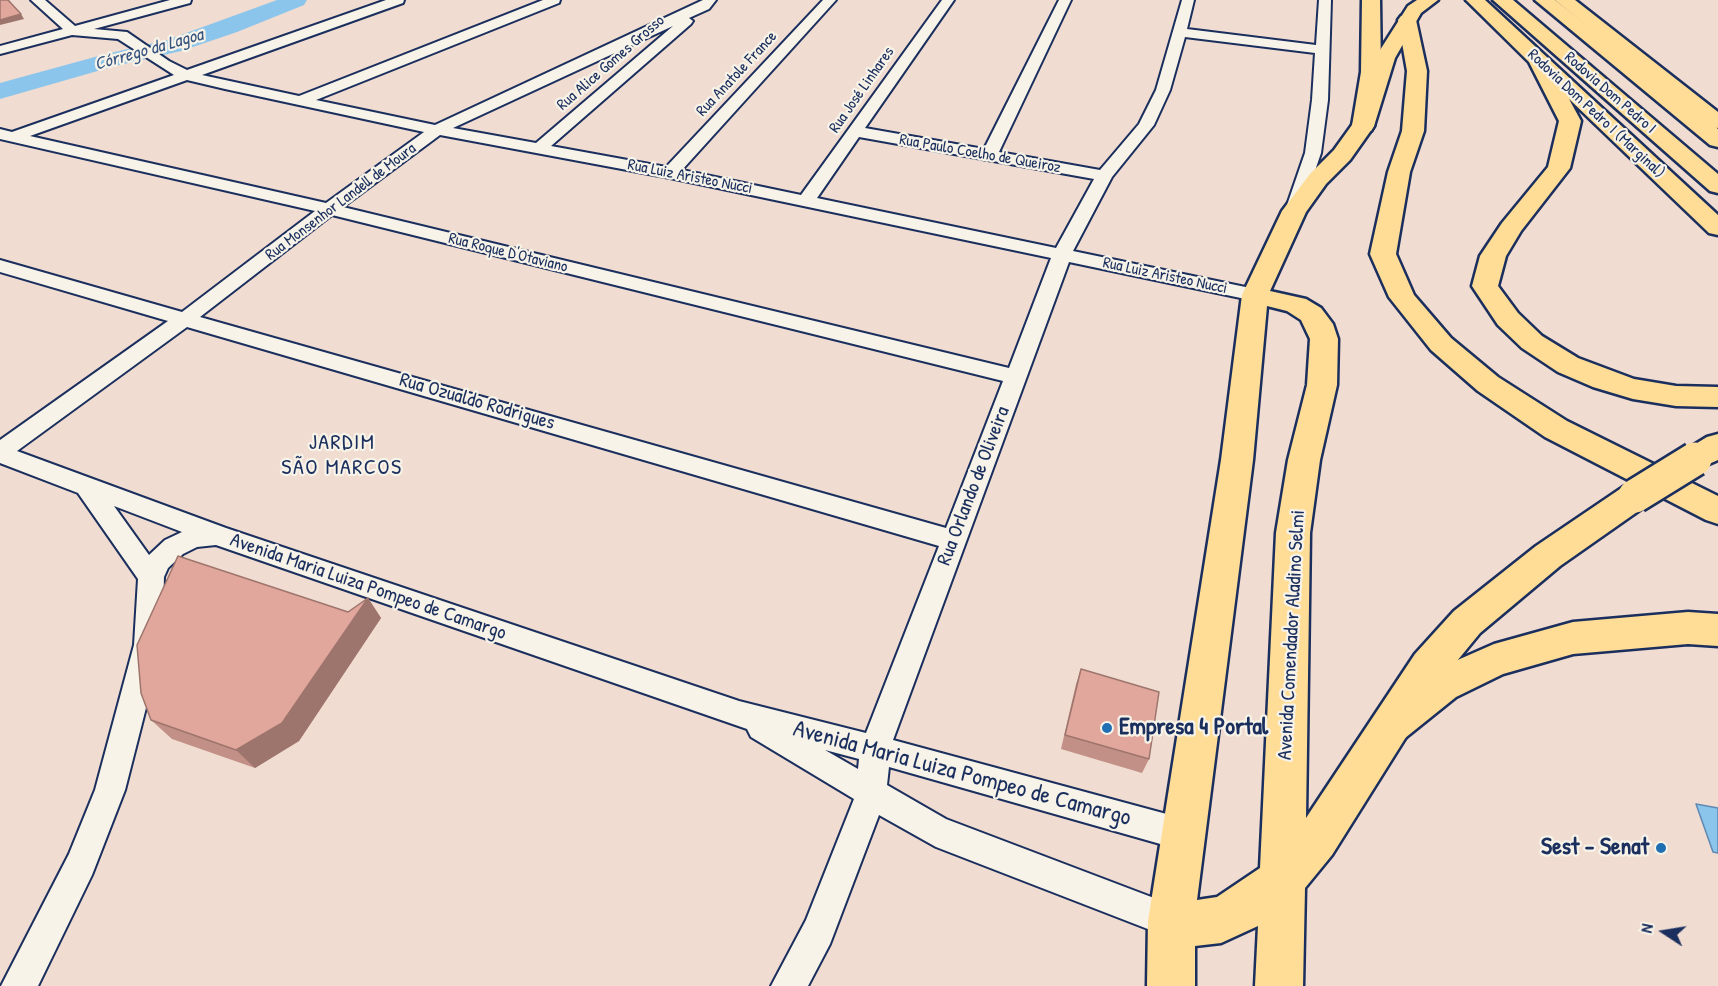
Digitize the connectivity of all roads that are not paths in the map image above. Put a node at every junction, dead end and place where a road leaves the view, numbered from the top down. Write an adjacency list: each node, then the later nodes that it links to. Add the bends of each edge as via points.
1 (37, 0): 19 (street)
2 (185, 0): 15 (street)
3 (398, 0): 27 (street)
4 (554, 0): 28 (street)
5 (830, 0): 37 (street, Rua Anatole France)
6 (948, 0): 32 (street, Rua José Linhares)
7 (1065, 0): 36 (street)
8 (1188, 0): 20 (street, Rua Orlando de Oliveira)
9 (1325, 0): 24 (street)
10 (1371, 0): 30 (main road, via 1371,72)
11 (1475, 0): 26 (main road, Rodovia Dom Pedro I (Marginal))
12 (1502, 0): 39 (main road, Rodovia Dom Pedro I)
13 (1544, 0): 34 (main road, Rodovia Dom Pedro I)
14 (1564, 0): 29 (main road)
15 (163, 2): 18 (street)
16 (707, 3): 22 (street, Rua Monsenhor Landell de Moura); 25 (street, Rua Alice Gomes Grosso)
17 (1418, 10): 30 (main road, via 1385,58); 53 (main road, via 1413,131 1399,172 1383,254 1402,297 1441,344 1488,384 1556,429)
18 (108, 22): 19 (street); 21 (street, Rua Luiz Aristeo Nucci)
19 (73, 31): 21 (street, Rua Luiz Aristeo Nucci, via 114,33); 23 (street)
20 (1180, 32): 24 (street); 38 (street, Rua Orlando de Oliveira, via 1163,90 1146,125)
21 (133, 42): 27 (street, Rua Luiz Aristeo Nucci)
22 (615, 46): 25 (street); 31 (street, Rua Monsenhor Landell de Moura)
23 (0, 50)
24 (1322, 50): 42 (street, via 1313,153)
25 (651, 54): 35 (street, Rua Alice Gomes Grosso)
26 (1539, 62): 43 (main road, Rodovia Dom Pedro I (Marginal)); 49 (main road, via 1570,122 1565,149 1559,168 1493,256 1485,286 1508,319 1532,342 1568,364 1633,389)
27 (186, 75): 28 (street, Rua Luiz Aristeo Nucci); 33 (street)
28 (300, 101): 31 (street, Rua Luiz Aristeo Nucci)
29 (1718, 122)
30 (1363, 126): 42 (main road)
31 (437, 130): 35 (street, Rua Luiz Aristeo Nucci); 41 (street, Rua Monsenhor Landell de Moura)
32 (855, 131): 36 (street, Rua Paulo Coelho de Queiroz); 40 (street, Rua José Linhares)
33 (4, 138): 41 (street, Rua Roque D'Otaviano)
34 (1718, 140)
35 (541, 147): 37 (street, Rua Luiz Aristeo Nucci)
36 (989, 155): 38 (street, Rua Paulo Coelho de Queiroz)
37 (670, 173): 40 (street, Rua Luiz Aristeo Nucci)
38 (1104, 176): 44 (street, Rua Orlando de Oliveira)
39 (1718, 186)
40 (806, 201): 44 (street, Rua Luiz Aristeo Nucci)
41 (329, 209): 47 (street, Rua Monsenhor Landell de Moura); 48 (street, Rua Roque D'Otaviano)
42 (1294, 211): 46 (main road)
43 (1718, 228)
44 (1062, 255): 46 (street, Rua Luiz Aristeo Nucci); 48 (street, Rua Orlando de Oliveira)
45 (0, 266): 47 (street, Rua Ozualdo Rodrigues)
46 (1255, 295): 62 (main road, via 1237,460); 63 (main road, Avenida Comendador Aladino Selmi, via 1296,305 1311,314 1324,339 1322,385 1304,460 1293,533)
47 (186, 318): 51 (street, Rua Monsenhor Landell de Moura); 55 (street, Rua Ozualdo Rodrigues)
48 (1015, 377): 55 (street, Rua Orlando de Oliveira)
49 (1718, 397)
50 (1706, 452): 59 (main road, bridge, via 1548,556 1467,622 1429,666)
51 (0, 453): 52 (street, Avenida Maria Luiza Pompeo de Camargo)
52 (87, 487): 54 (street, Avenida Maria Luiza Pompeo de Camargo); 56 (street)
53 (1718, 511)
54 (217, 535): 56 (street, via 193,538 174,547 158,562); 58 (street, Avenida Maria Luiza Pompeo de Camargo)
55 (953, 540): 60 (street, Rua Orlando de Oliveira)
56 (151, 577): 65 (street, via 148,645 110,790 81,864)
57 (1718, 630): 59 (main road, via 1688,628 1573,638 1494,660 1442,685)
58 (739, 714): 60 (street, Avenida Maria Luiza Pompeo de Camargo); 61 (street, Avenida Maria Luiza Pompeo de Camargo)
59 (1391, 725): 63 (main road, via 1317,840)
60 (876, 749): 61 (street, Rua Orlando de Oliveira); 62 (street, Avenida Maria Luiza Pompeo de Camargo)
61 (871, 794): 64 (street, Avenida Maria Luiza Pompeo de Camargo, via 936,831); 66 (street, Rua Orlando de Oliveira, via 818,932)
62 (1185, 835): 64 (main road)
63 (1281, 881): 64 (main road, via 1221,920 1188,924); 68 (main road, Avenida Comendador Aladino Selmi)
64 (1171, 921): 67 (main road)
65 (19, 986)
66 (789, 986)
67 (1171, 986)
68 (1279, 986)

